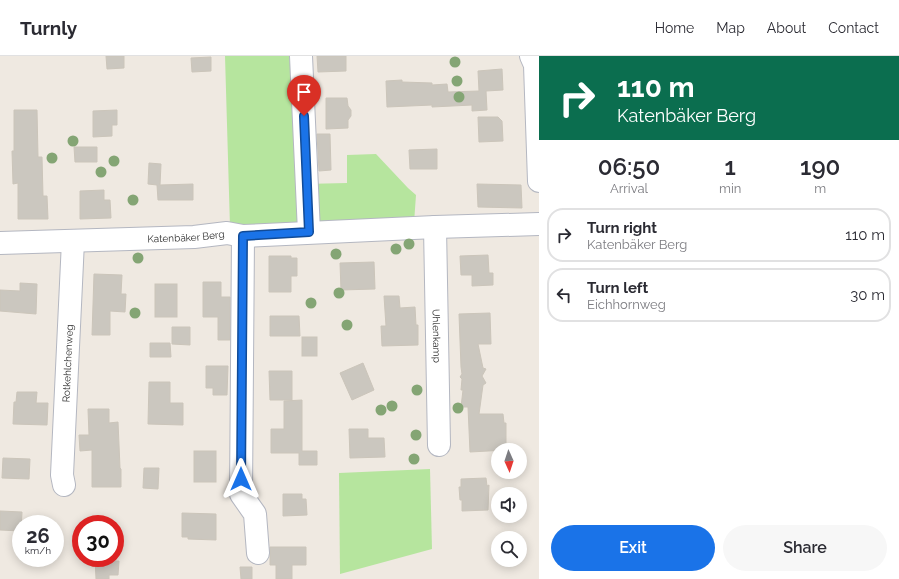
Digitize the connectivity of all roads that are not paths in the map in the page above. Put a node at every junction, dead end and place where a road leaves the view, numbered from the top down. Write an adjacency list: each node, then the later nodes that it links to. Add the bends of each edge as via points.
1 (301, 56): 6 (street)
2 (531, 56): 3 (street, via 535,65)
3 (539, 181)
4 (539, 224): 5 (street, Katenbäker Berg)
5 (434, 227): 6 (street, Katenbäker Berg); 10 (street, Uhlenkamp)
6 (309, 232): 7 (street, Katenbäker Berg)
7 (243, 236): 8 (street, Katenbäker Berg, via 227,233 194,237); 12 (street, via 241,494 255,514)
8 (73, 241): 9 (street, Katenbäker Berg); 11 (street, Rotkehlchenweg, via 62,475)
9 (0, 243)
10 (439, 445)
11 (64, 485)
12 (258, 553)

